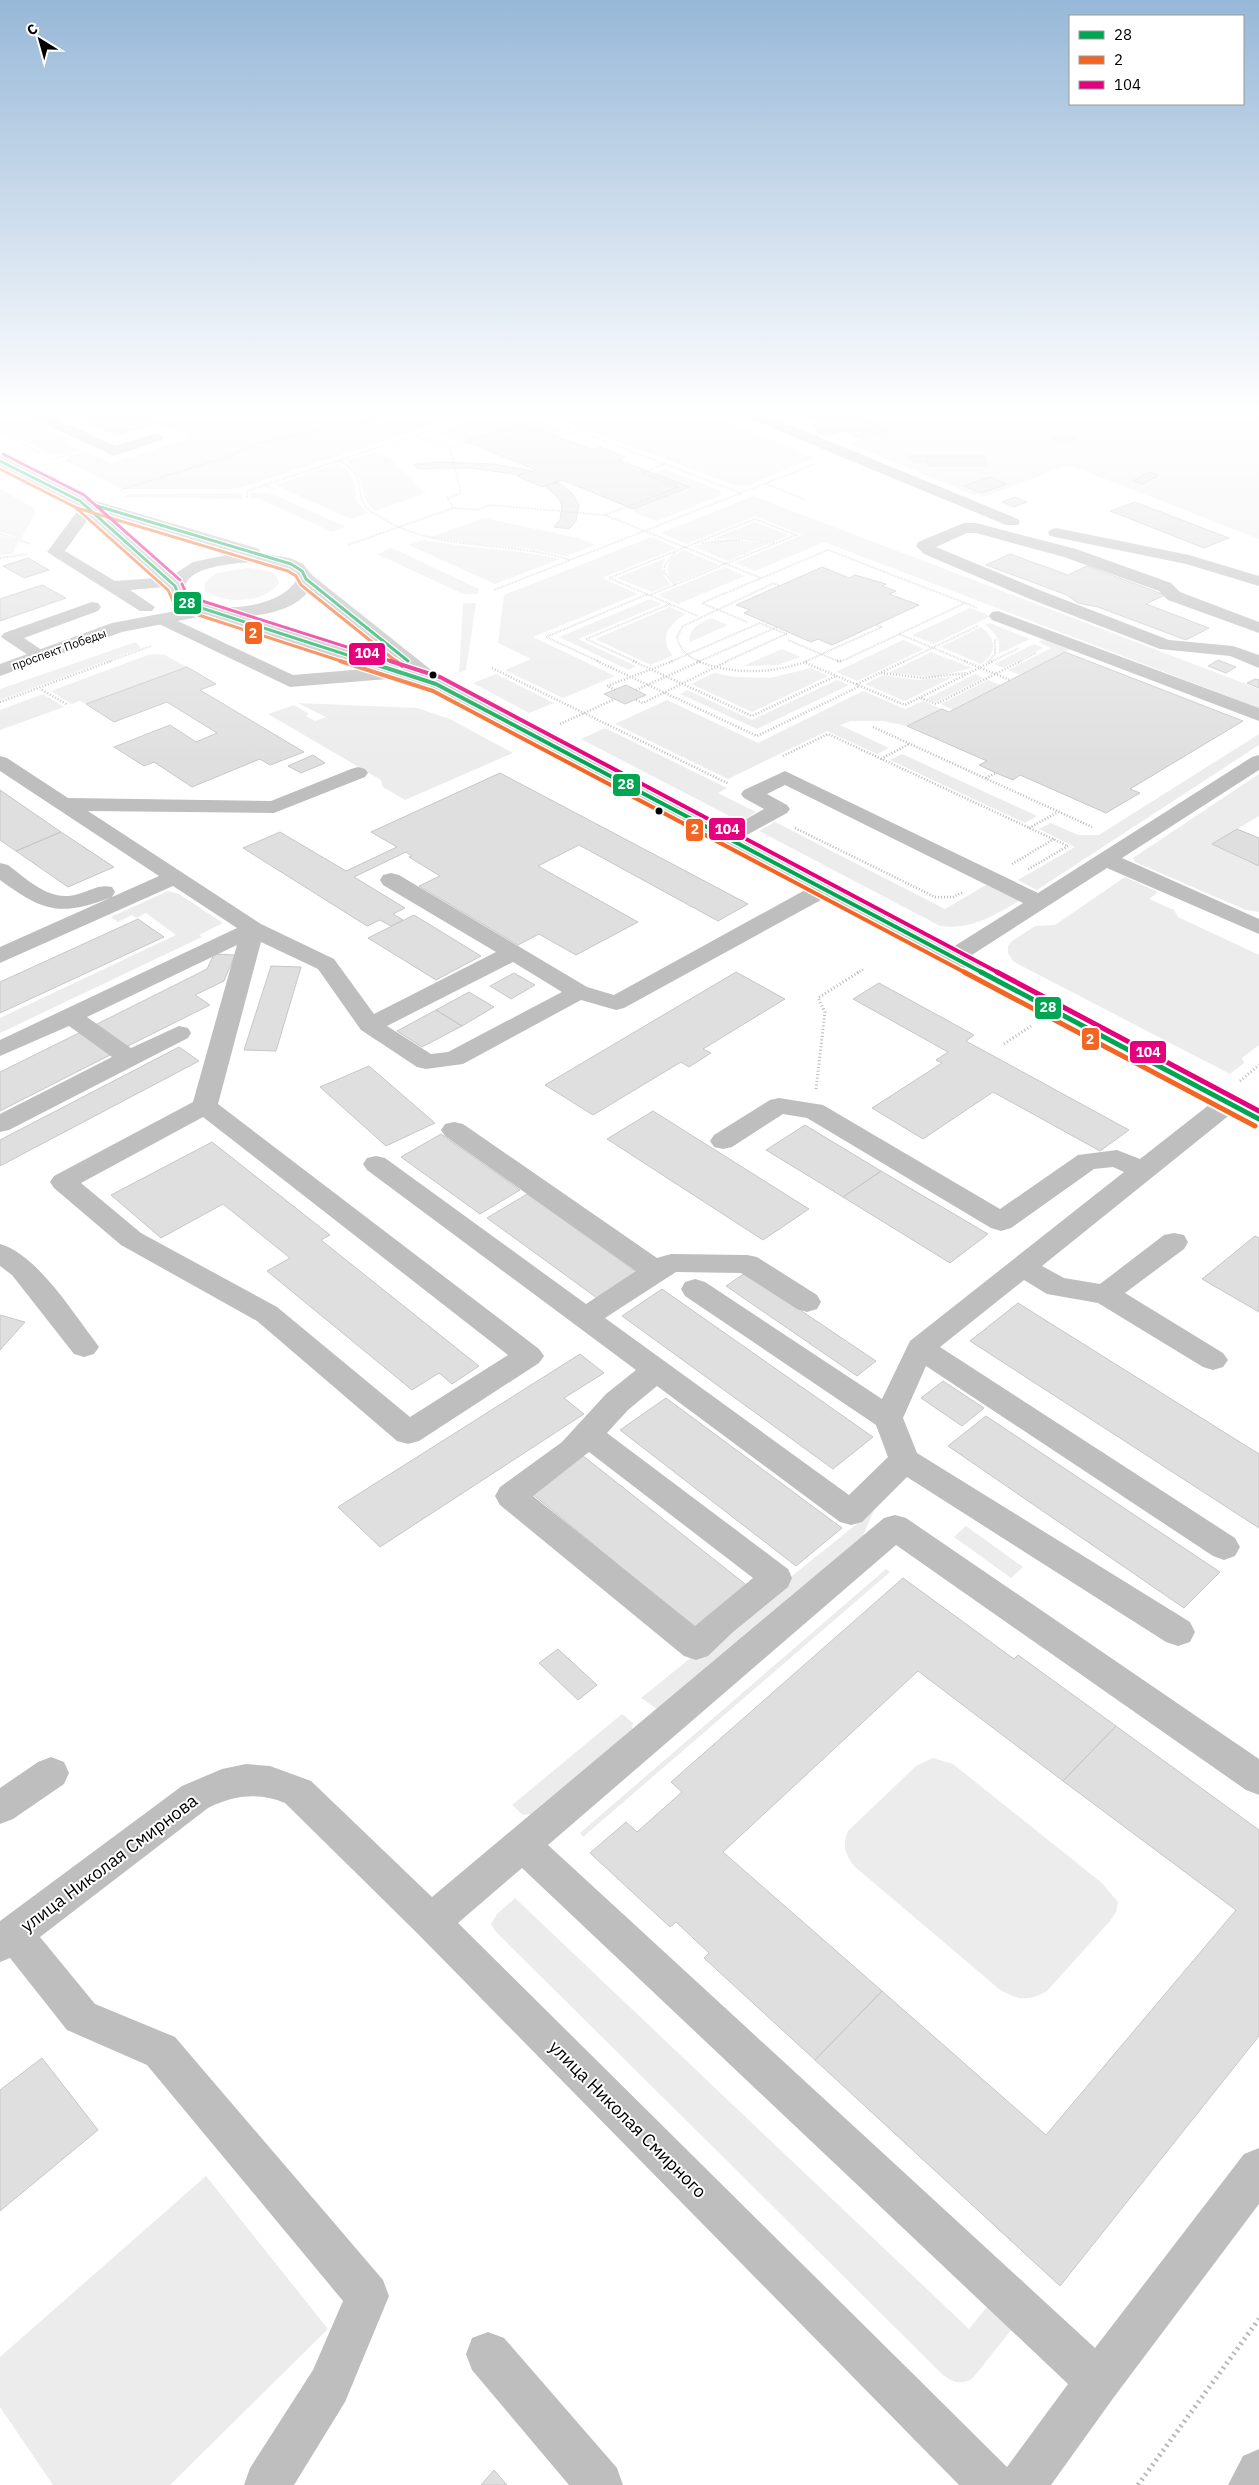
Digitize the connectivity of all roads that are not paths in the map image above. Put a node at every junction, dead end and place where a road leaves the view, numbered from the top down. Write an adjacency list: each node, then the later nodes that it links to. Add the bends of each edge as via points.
1 (68, 531): 11 (main road, via 55,552)
2 (114, 531): 10 (main road)
3 (176, 531): 7 (main road)
4 (957, 531): 20 (main road, via 924,546 1036,595 1166,645 1233,652)
5 (987, 531): 18 (main road, via 1070,553 1165,587 1174,596)
6 (1049, 531): 9 (main road, via 1189,560)
7 (276, 560): 8 (main road, via 292,564 302,571); 10 (main road, проспект Победы, via 255,557 212,562 194,568)
8 (306, 579): 14 (main road, via 297,595 284,602 248,611); 23 (main road)
9 (1259, 581)
10 (173, 584): 11 (main road); 13 (main road, проспект Победы); 14 (main road, via 182,601)
11 (112, 586): 13 (main road)
12 (92, 607): 19 (main road, via 10,637)
13 (146, 607): 17 (main road, проспект Победы)
14 (209, 610): 16 (main road, проспект Победы); 22 (main road)
15 (998, 616): 24 (main road, via 1039,638)
16 (163, 619): 17 (main road, проспект Победы); 22 (main road, via 290,682)
17 (118, 627): 19 (main road, проспект Победы)
18 (1259, 628)
19 (40, 655): 21 (main road, проспект Победы)
20 (1259, 662)
21 (0, 670)
22 (400, 672): 23 (main road)
23 (436, 684): 29 (main road)
24 (1259, 715)
25 (1259, 760): 30 (main road)
26 (0, 762): 28 (main road)
27 (358, 773): 28 (main road, via 274,807)
28 (64, 804): 32 (main road)
29 (727, 838): 34 (main road); 35 (main road, via 780,809 751,794 785,777)
30 (1106, 859): 35 (main road); 36 (main road)
31 (0, 870): 32 (main road, via 41,899 66,905)
32 (168, 872): 37 (main road); 39 (main road)
33 (391, 880): 38 (main road)
34 (824, 889): 40 (main road); 41 (main road, via 616,1003)
35 (1039, 902): 40 (main road)
36 (1259, 928)
37 (253, 929): 42 (main road); 43 (main road, via 326,964); 48 (main road)
38 (513, 952): 41 (main road); 43 (main road)
39 (0, 956)
40 (953, 957): 47 (main road)
41 (579, 992): 43 (main road, via 454,1059 426,1062)
42 (71, 1016): 45 (main road); 46 (main road)
43 (370, 1025)
44 (179, 1033): 46 (main road)
45 (0, 1050)
46 (130, 1058): 50 (main road)
47 (1233, 1093): 49 (main road); 54 (main road)
48 (205, 1106): 48 (main road, via 263,1152 529,1356 408,1434 267,1314 131,1240 63,1182)
49 (1259, 1119)
50 (0, 1124)
51 (454, 1130): 58 (main road)
52 (723, 1141): 54 (main road, via 779,1106 814,1111 1001,1222 1088,1161 1117,1158)
53 (376, 1164): 62 (main road)
54 (1142, 1171): 57 (main road)
55 (1174, 1242): 60 (main road)
56 (0, 1252): 63 (main road, via 22,1268)
57 (1022, 1266): 60 (main road, via 1057,1287); 64 (main road)
58 (656, 1271): 61 (main road, via 670,1263 747,1264); 62 (main road)
59 (695, 1289): 67 (main road)
60 (1105, 1294): 65 (main road)
61 (806, 1302)
62 (586, 1317): 66 (main road)
63 (84, 1347)
64 (920, 1348): 67 (main road); 70 (main road)
65 (1214, 1360)
66 (657, 1370): 68 (main road, via 617,1402); 69 (main road, via 851,1513)
67 (888, 1418): 69 (main road)
68 (588, 1434): 68 (main road, via 776,1578 696,1646 512,1496 573,1450)
69 (905, 1460): 71 (main road)
70 (1224, 1547)
71 (1178, 1632)
72 (51, 1773): 75 (main road)
73 (248, 1778): 77 (main road, улица Николая Смирного, via 277,1782 298,1792); 78 (main road, улица Николая Смирнова, via 221,1784 195,1796)
74 (1259, 1778): 76 (main road, via 895,1527)
75 (0, 1808)
76 (522, 1844): 77 (main road); 81 (main road)
77 (431, 1922): 85 (main road, улица Николая Смирного)
78 (7, 1939): 83 (main road, via 81,2017 161,2051 367,2296 329,2386)
79 (1259, 2169): 81 (main road)
80 (488, 2354): 84 (main road)
81 (1098, 2381): 86 (main road)
82 (1259, 2472): 87 (main road)
83 (266, 2485)
84 (600, 2485)
85 (992, 2485)
86 (1023, 2485)
87 (1251, 2485)

